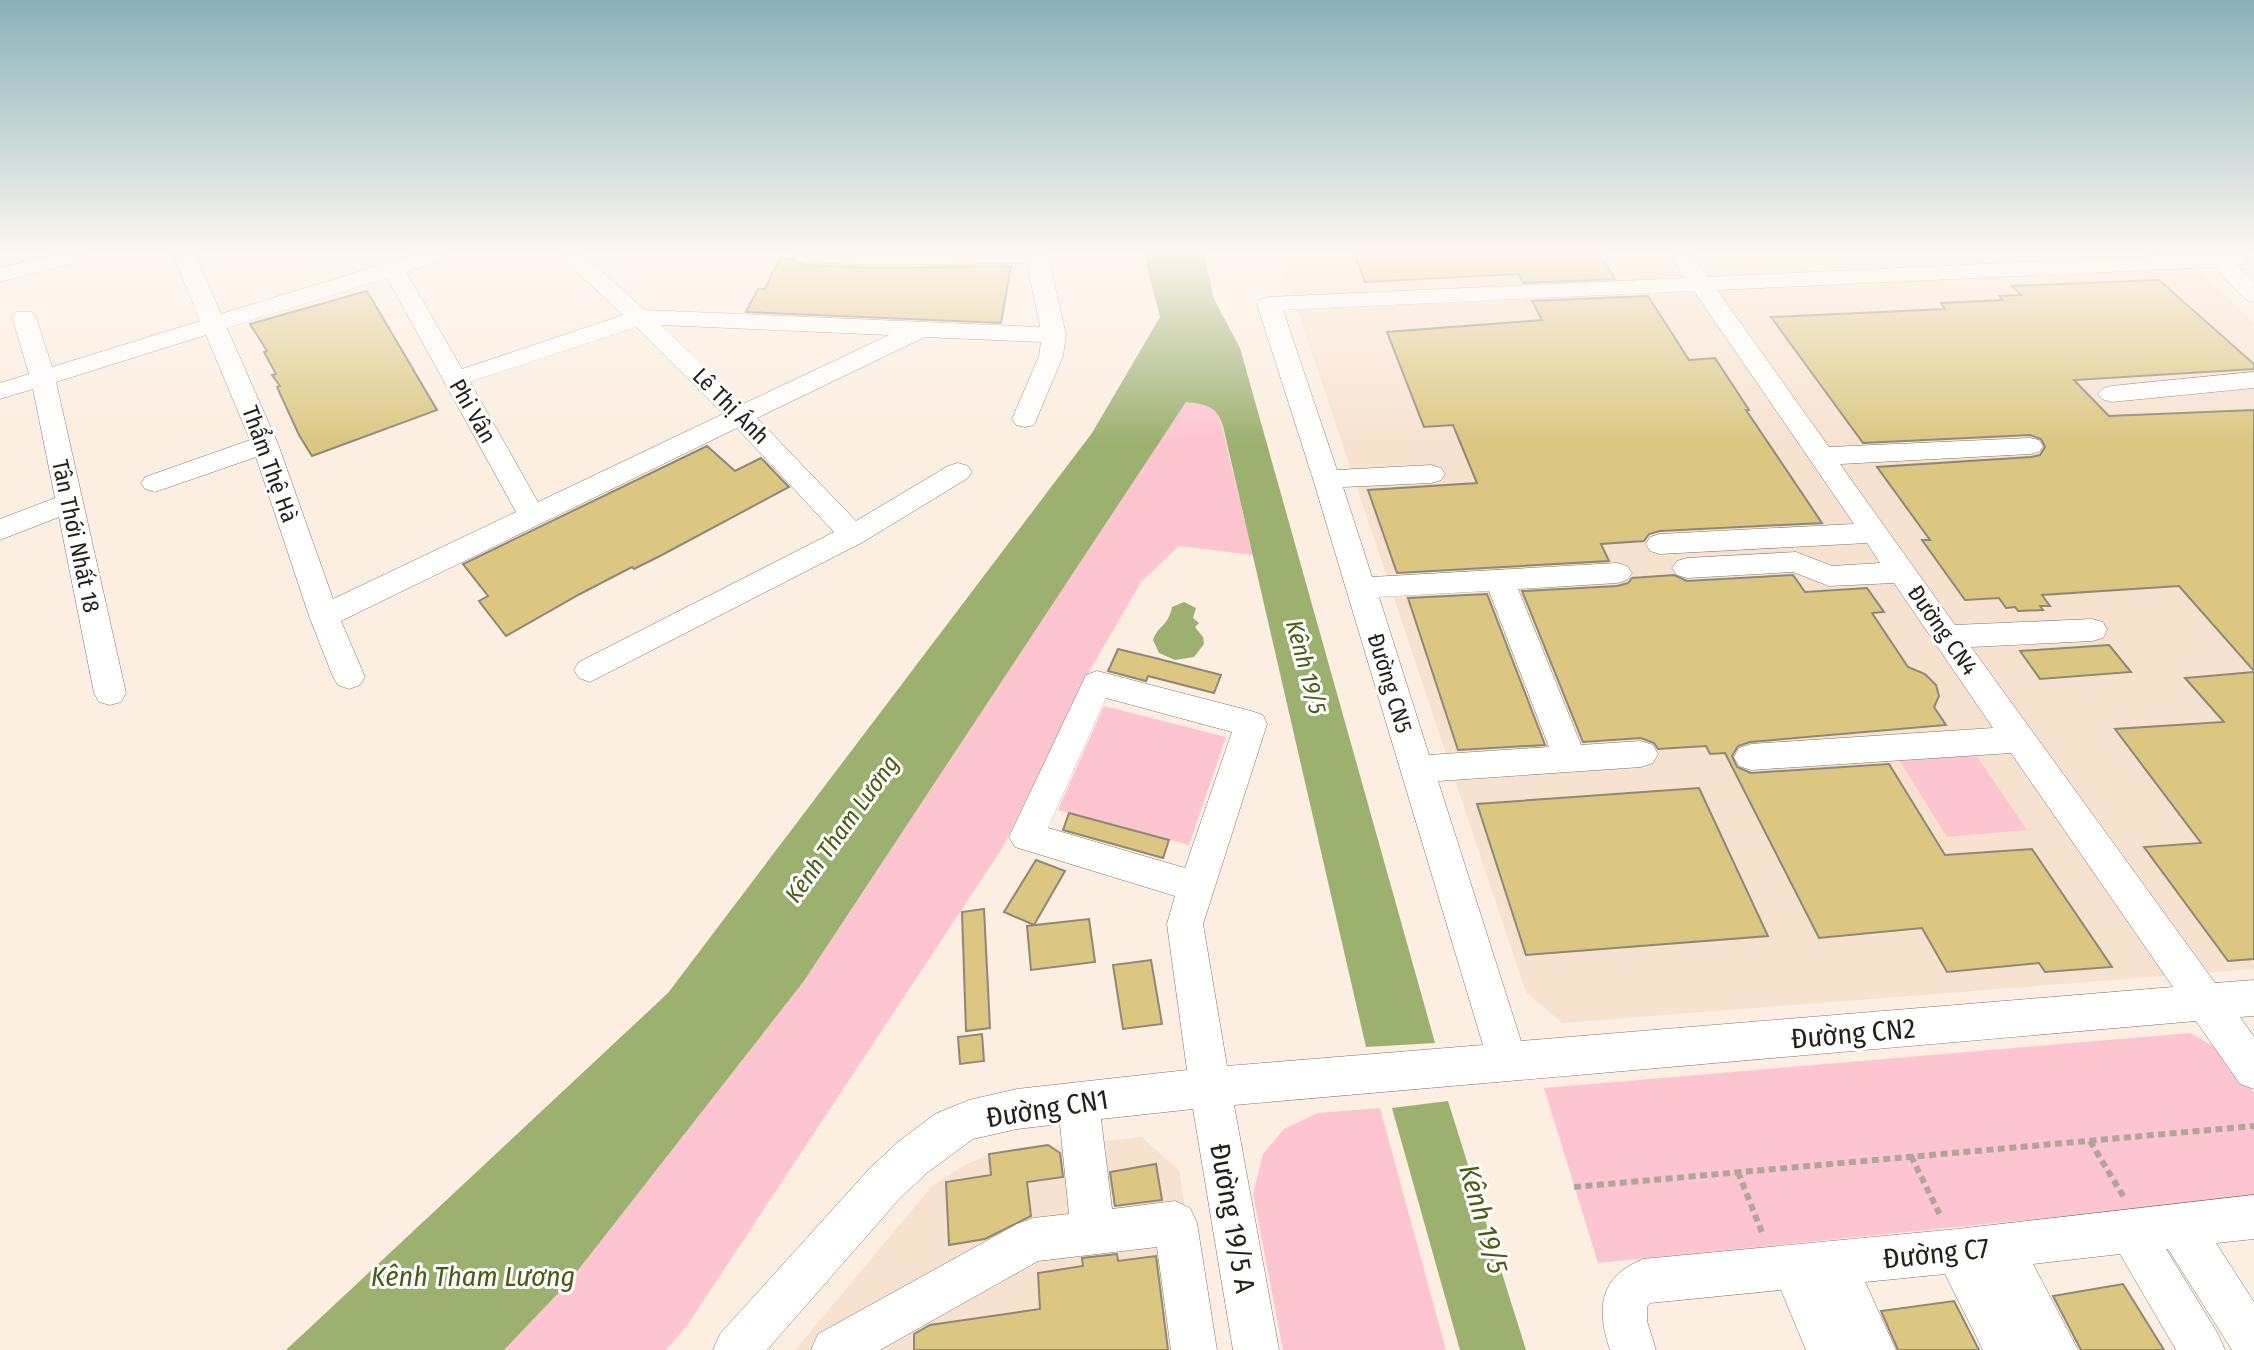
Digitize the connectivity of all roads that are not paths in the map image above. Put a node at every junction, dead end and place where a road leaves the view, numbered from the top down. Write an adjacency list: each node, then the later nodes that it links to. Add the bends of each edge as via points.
1 (24, 318): 14 (street, Tân Thới Nhất 18)
2 (213, 318): 11 (street, Thẩm Thệ Hà)
3 (238, 318): 11 (street)
4 (420, 318): 15 (street, Phi Vân)
5 (639, 318): 15 (street)
6 (643, 318): 19 (street, Lê Thị Ánh)
7 (663, 318): 12 (street)
8 (1050, 318): 13 (street)
9 (1274, 318): 26 (street, Đường CN5)
10 (1726, 318): 23 (street, Đường CN4)
11 (216, 325): 14 (street); 21 (street, Thẩm Thệ Hà)
12 (919, 330): 13 (street); 19 (street)
13 (1054, 335): 20 (street, via 1051,356)
14 (43, 379): 17 (street); 28 (street, Tân Thới Nhất 18)
15 (454, 379): 29 (street, Phi Vân)
16 (2254, 380): 18 (street)
17 (0, 391)
18 (2111, 394)
19 (743, 416): 29 (street); 32 (street, Lê Thị Ánh)
20 (1025, 419)
21 (265, 444): 27 (street); 39 (street, Thẩm Thệ Hà)
22 (2030, 446): 23 (street)
23 (1823, 456): 31 (street, Đường CN4)
24 (958, 471): 32 (street)
25 (1431, 474): 26 (street)
26 (1327, 479): 38 (street, Đường CN5)
27 (155, 483)
28 (71, 502): 30 (street); 44 (street, Tân Thới Nhất 18)
29 (533, 517): 39 (street)
30 (0, 530)
31 (1876, 533): 33 (street); 35 (street, Đường CN4)
32 (853, 535): 42 (street)
33 (1660, 544)
34 (1687, 568): 35 (street, via 1796,562 1829,576)
35 (1903, 572): 41 (street, Đường CN4)
36 (1617, 573): 37 (street)
37 (1499, 579): 38 (street); 48 (street)
38 (1361, 588): 49 (street, Đường CN5)
39 (324, 615): 43 (street, Thẩm Thệ Hà)
40 (2092, 630): 41 (street)
41 (1947, 638): 45 (street, Đường CN4)
42 (590, 670)
43 (349, 677)
44 (110, 693)
45 (2019, 739): 47 (street); 52 (street, Đường CN4)
46 (1641, 754): 48 (street)
47 (1751, 757)
48 (1570, 759): 49 (street)
49 (1416, 769): 53 (street, Đường CN5)
50 (1196, 887): 50 (street, Đường 19/5 A, via 1251,724 1097,683 1027,837); 56 (street, Đường 19/5 A, via 1185,924)
51 (2254, 998): 52 (street, Đường CN2)
52 (2207, 1003): 53 (street, Đường CN2); 55 (street, Đường CN4)
53 (1508, 1063): 54 (street, Đường CN2)
54 (1453, 1066): 56 (street, Đường CN1)
55 (2254, 1070)
56 (1210, 1087): 57 (street, Đường CN1); 68 (street, Đường 19/5 A)
57 (1078, 1101): 61 (street); 65 (street, Đường CN1, via 993,1113 932,1141 851,1219)
58 (2128, 1216): 60 (street, Đường C7); 62 (street, Đường C7); 74 (street)
59 (2254, 1217): 60 (street, Đường C7)
60 (2180, 1227): 64 (street)
61 (1093, 1233): 66 (street, via 1033,1240); 67 (street, via 1175,1223)
62 (1966, 1239): 63 (street, Đường C7); 72 (street); 73 (street)
63 (1813, 1265): 69 (street, Đường C7, via 1643,1281 1625,1298 1623,1322); 70 (street); 71 (street)
64 (2254, 1343)
65 (736, 1350)
66 (834, 1350)
67 (1194, 1350)
68 (1256, 1350)
69 (1633, 1350)
70 (1829, 1350)
71 (1873, 1350)
72 (2008, 1350)
73 (2055, 1350)
74 (2202, 1350)

